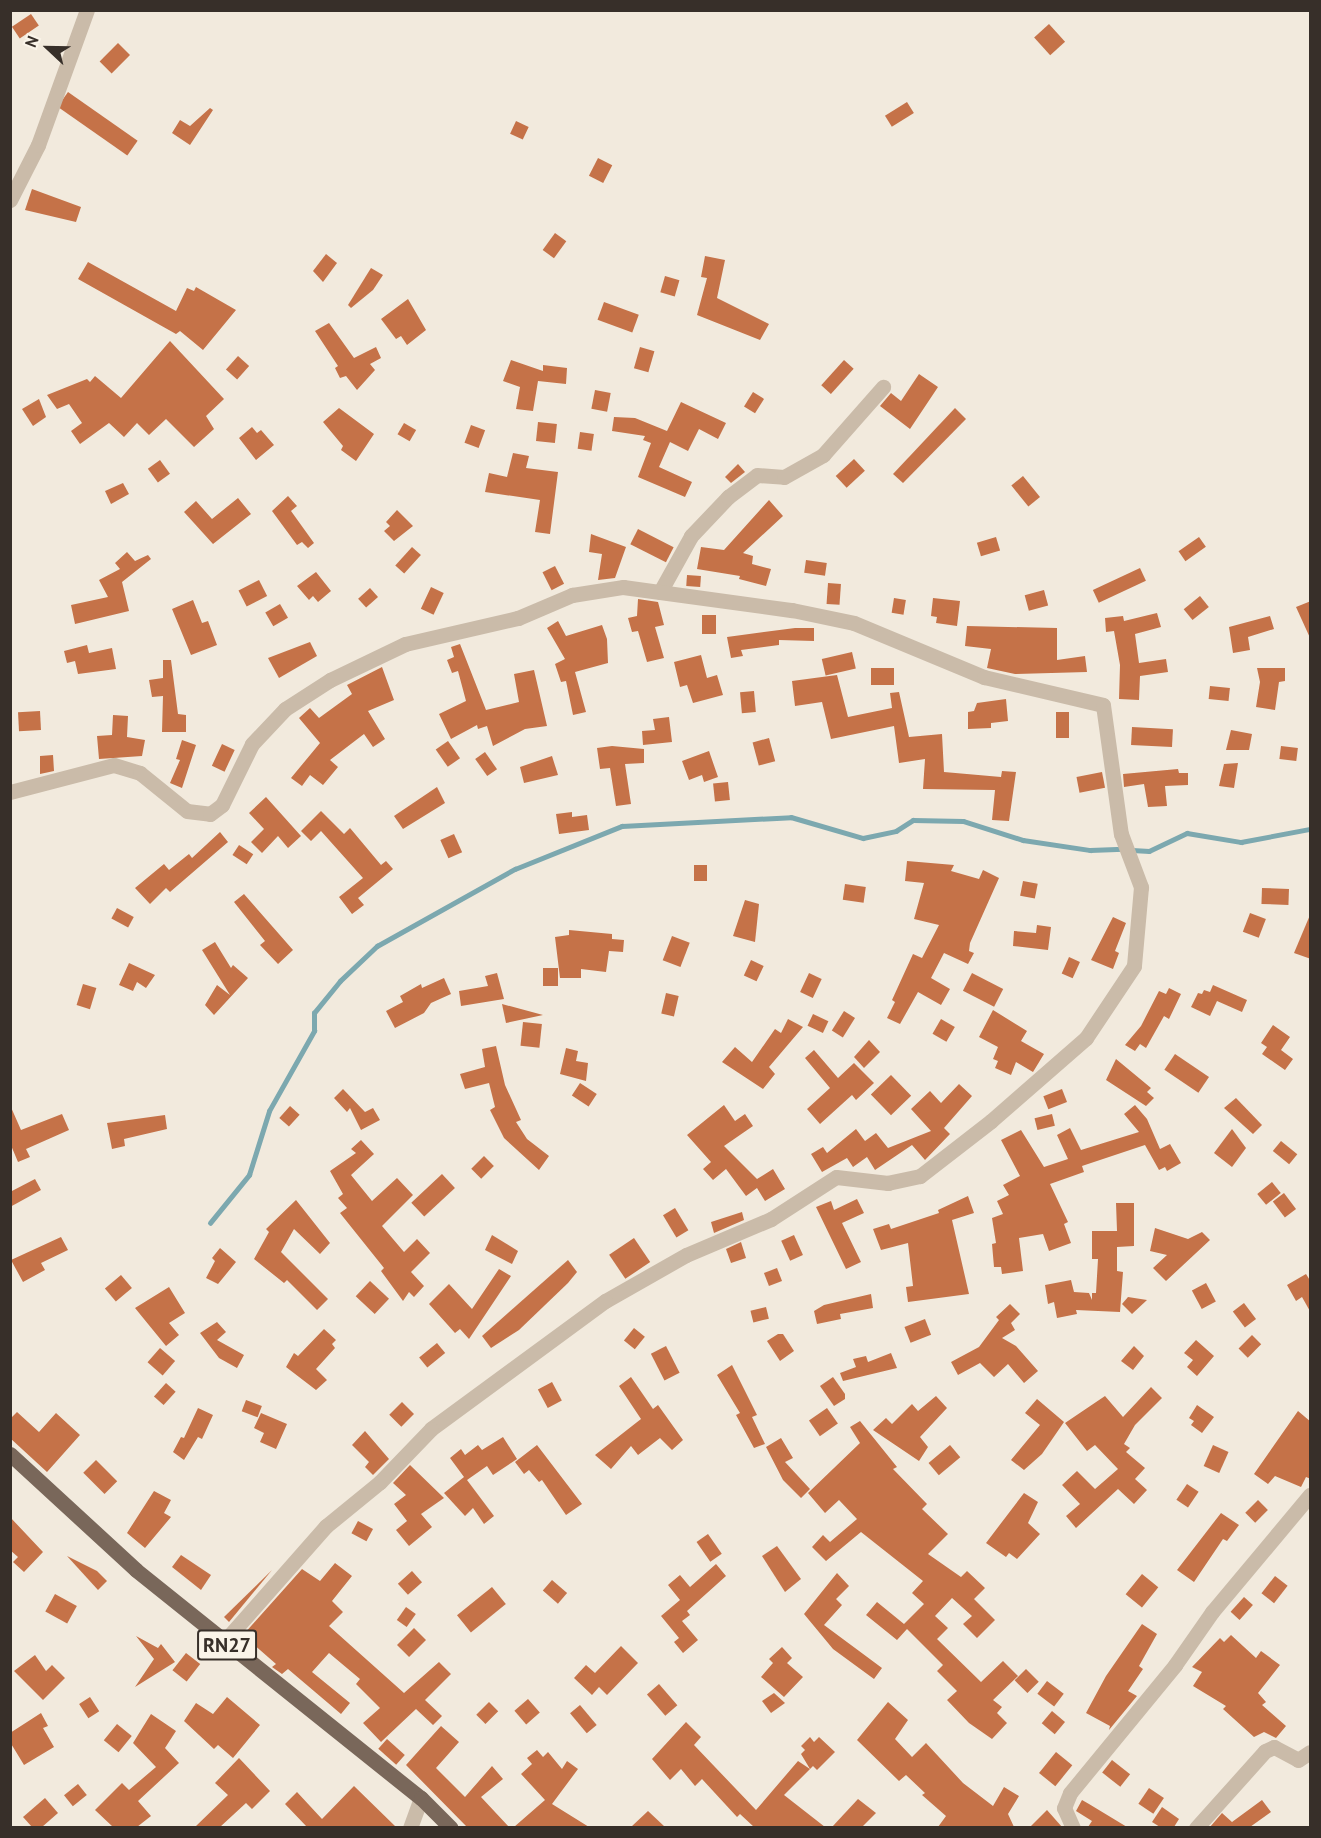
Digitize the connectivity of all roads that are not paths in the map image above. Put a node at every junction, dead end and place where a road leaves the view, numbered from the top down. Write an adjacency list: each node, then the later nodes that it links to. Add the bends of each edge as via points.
1 (87, 10): 2 (street, via 38,145)
2 (10, 200)
3 (883, 387): 4 (street, via 823,455 784,477 757,475 728,497 691,536)
4 (660, 592): 5 (street, via 623,587 572,595 518,618 405,644 330,680 285,709 252,744 222,805 210,814 187,811 140,773 114,765); 8 (street, via 854,623 984,677 1103,705 1121,834 1141,887 1134,966 1086,1038 991,1121 920,1176 888,1183 836,1178 771,1219 686,1255 630,1284 431,1429 380,1482 326,1526)
5 (10, 792)
6 (10, 1454): 8 (main road, RN27, via 136,1570)
7 (1311, 1495): 13 (street, via 1212,1612 1175,1665 1070,1792 1064,1808)
8 (224, 1642): 10 (main road, RN27)
9 (1311, 1752): 14 (street, via 1298,1760 1274,1747 1265,1751)
10 (421, 1798): 11 (street); 12 (main road, RN27)
11 (410, 1827)
12 (451, 1827)
13 (1073, 1827)
14 (1196, 1827)

